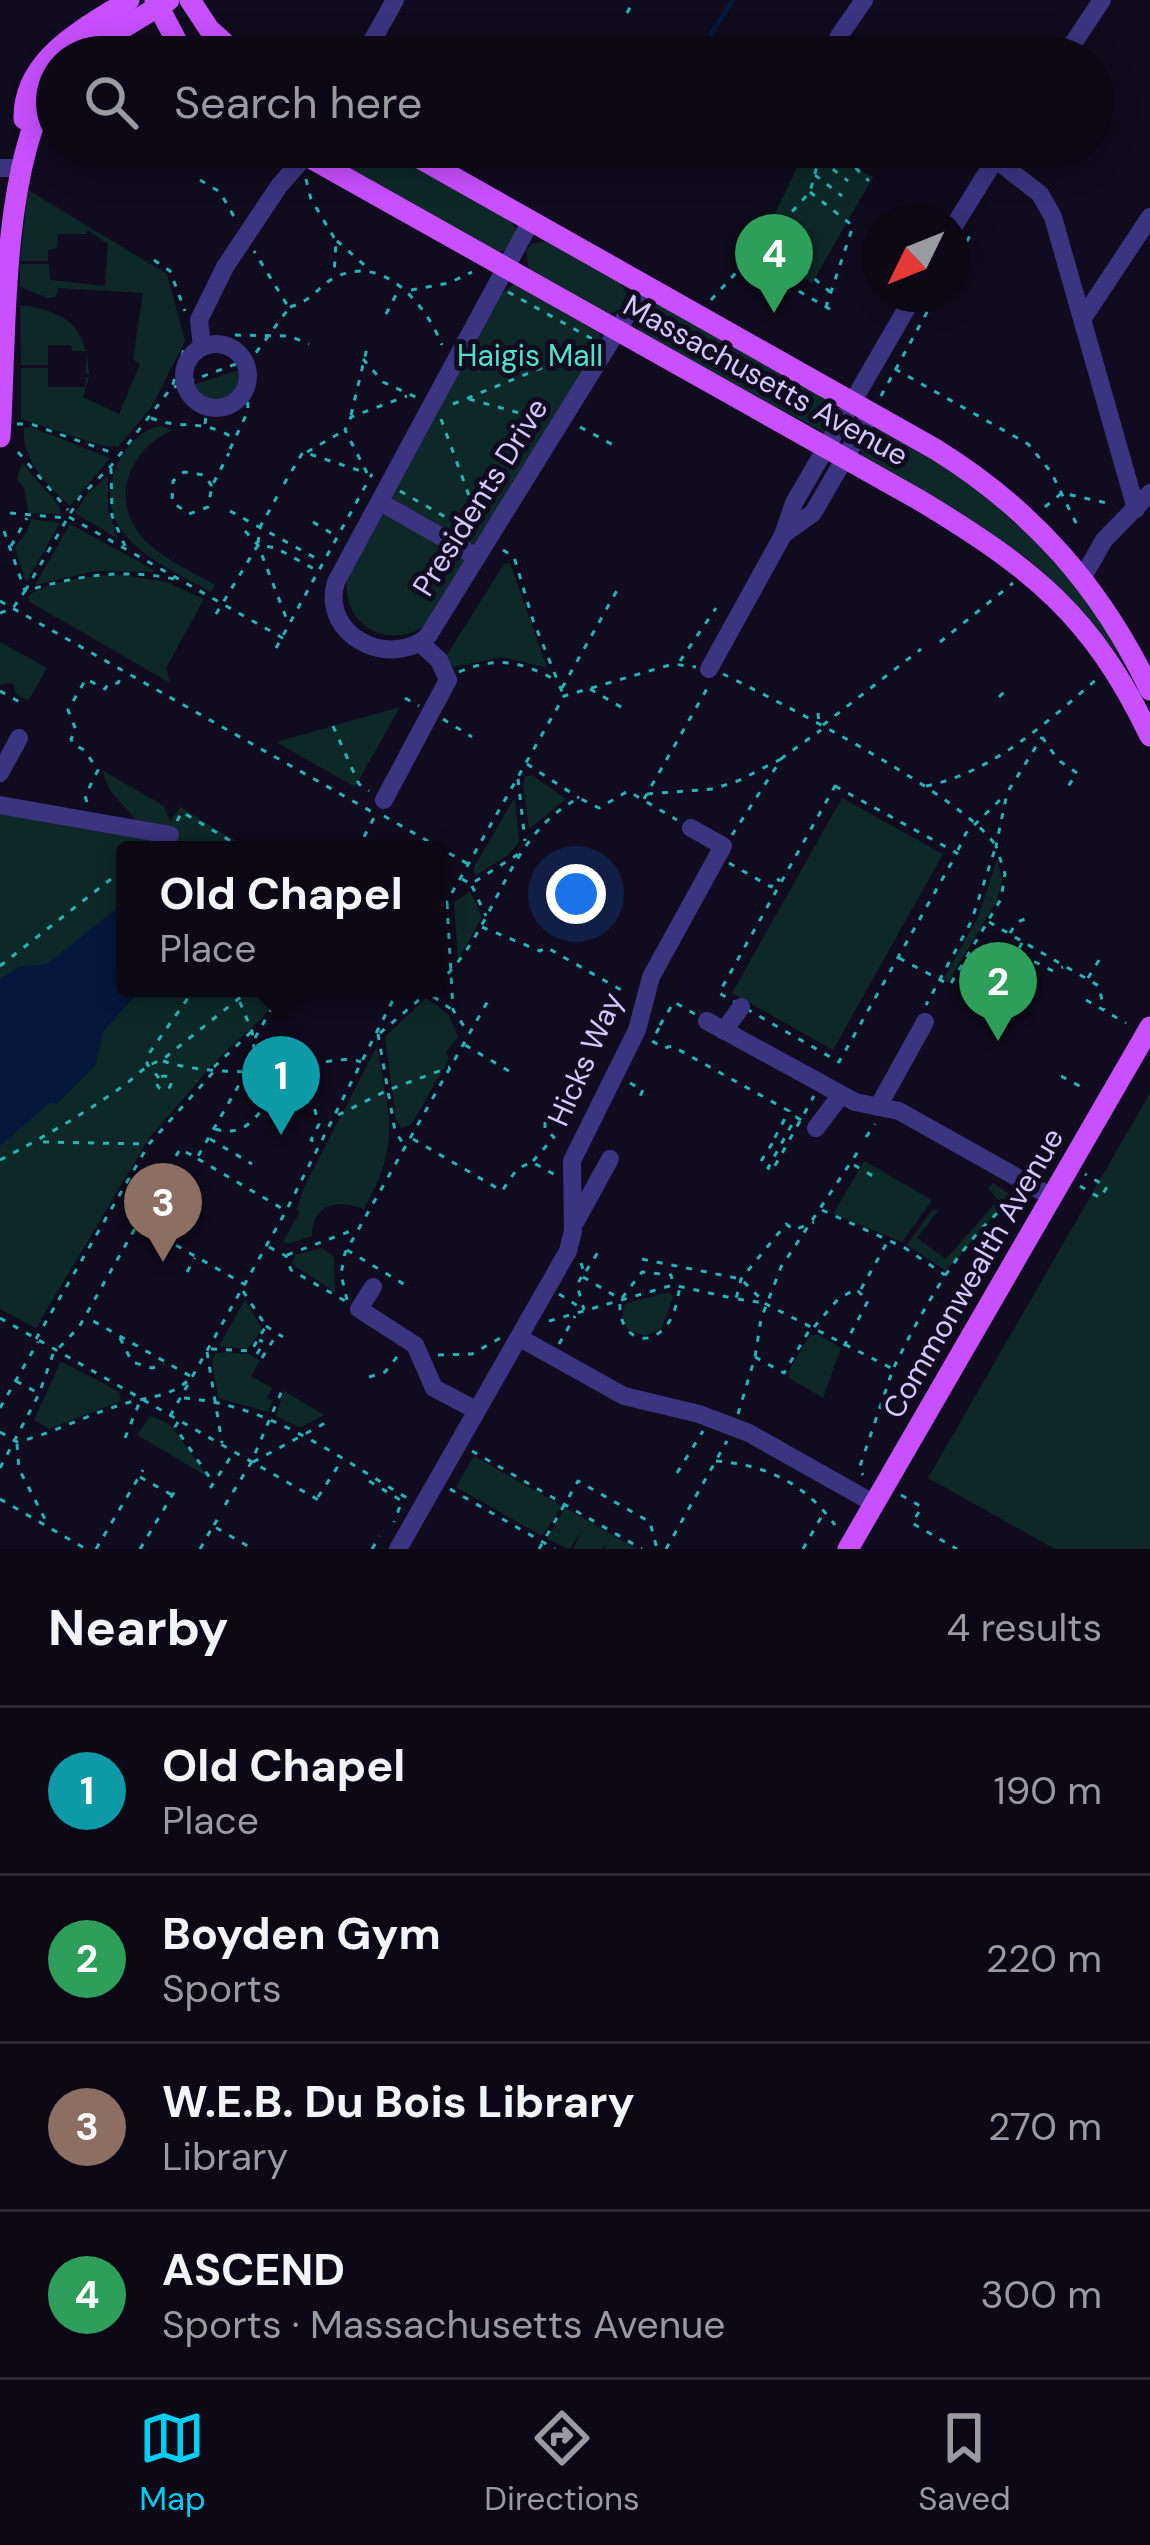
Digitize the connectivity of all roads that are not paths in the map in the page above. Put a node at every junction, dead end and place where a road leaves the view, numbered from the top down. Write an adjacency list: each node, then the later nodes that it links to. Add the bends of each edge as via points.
1 (129, 0): 7 (main road)
2 (190, 0): 10 (main road)
3 (395, 0): 11 (street)
4 (864, 0): 12 (street)
5 (1100, 0): 13 (street)
6 (161, 2): 8 (main road); 9 (main road)
7 (74, 36)
8 (108, 36)
9 (176, 36)
10 (216, 36)
11 (375, 36)
12 (839, 36)
13 (1077, 36)
14 (36, 78): 16 (main road)
15 (36, 107): 16 (main road)
16 (24, 126): 17 (main road)
17 (7, 168): 33 (main road)
18 (294, 168): 31 (street, via 199,320)
19 (322, 168): 26 (main road, Massachusetts Avenue)
20 (437, 168): 25 (main road, Massachusetts Avenue)
21 (990, 168): 23 (street)
22 (1014, 168): 29 (street, via 1048,206)
23 (970, 212)
24 (1150, 218): 29 (street)
25 (530, 221): 26 (street, Presidents Drive); 27 (main road, Massachusetts Avenue)
26 (505, 279): 30 (main road, Massachusetts Avenue); 36 (street, Presidents Drive)
27 (645, 286): 30 (street, Presidents Drive); 32 (main road, Massachusetts Avenue)
28 (907, 312): 32 (street)
29 (1082, 318): 37 (street)
30 (619, 332): 34 (main road, Massachusetts Avenue); 40 (street, Presidents Drive)
31 (202, 347): 31 (street, via 227,346 246,373 233,404 206,416 178,385)
32 (868, 404): 34 (street); 39 (main road, Massachusetts Avenue, via 983,481)
33 (5, 431)
34 (835, 454): 43 (street, via 794,503); 45 (main road, Massachusetts Avenue, via 992,545 1058,597 1102,649)
35 (1150, 493): 37 (street)
36 (388, 495): 40 (street); 42 (street, Presidents Drive, via 336,582 335,611 366,645 397,652)
37 (1136, 509): 38 (street)
38 (1104, 540): 39 (street); 41 (street)
39 (1064, 554): 41 (main road, Massachusetts Avenue)
40 (477, 557): 42 (street, Presidents Drive)
41 (1083, 578): 44 (main road, Massachusetts Avenue)
42 (419, 643): 49 (street, via 447,677)
43 (712, 670)
44 (1150, 690)
45 (1150, 736)
46 (19, 738): 47 (street)
47 (0, 773)
48 (0, 805): 51 (street)
49 (380, 807)
50 (691, 828): 60 (street, Hicks Way, via 723,846 651,977 633,1040 572,1161)
51 (170, 835)
52 (741, 1007): 55 (street, via 712,1024)
53 (922, 1019): 56 (street)
54 (1150, 1028): 59 (main road, Commonwealth Avenue)
55 (842, 1095): 56 (street); 57 (street)
56 (879, 1111): 59 (street, via 899,1111)
57 (808, 1124)
58 (610, 1159): 60 (street)
59 (1052, 1197): 64 (main road, Commonwealth Avenue)
60 (574, 1225): 62 (street, Hicks Way, via 568,1251)
61 (373, 1286): 63 (street, via 354,1305 408,1345 434,1388)
62 (518, 1336): 63 (street, Hicks Way); 64 (street, via 607,1389 749,1432)
63 (476, 1410): 65 (street, Hicks Way)
64 (873, 1503): 66 (main road, Commonwealth Avenue)
65 (384, 1539)
66 (848, 1549)

